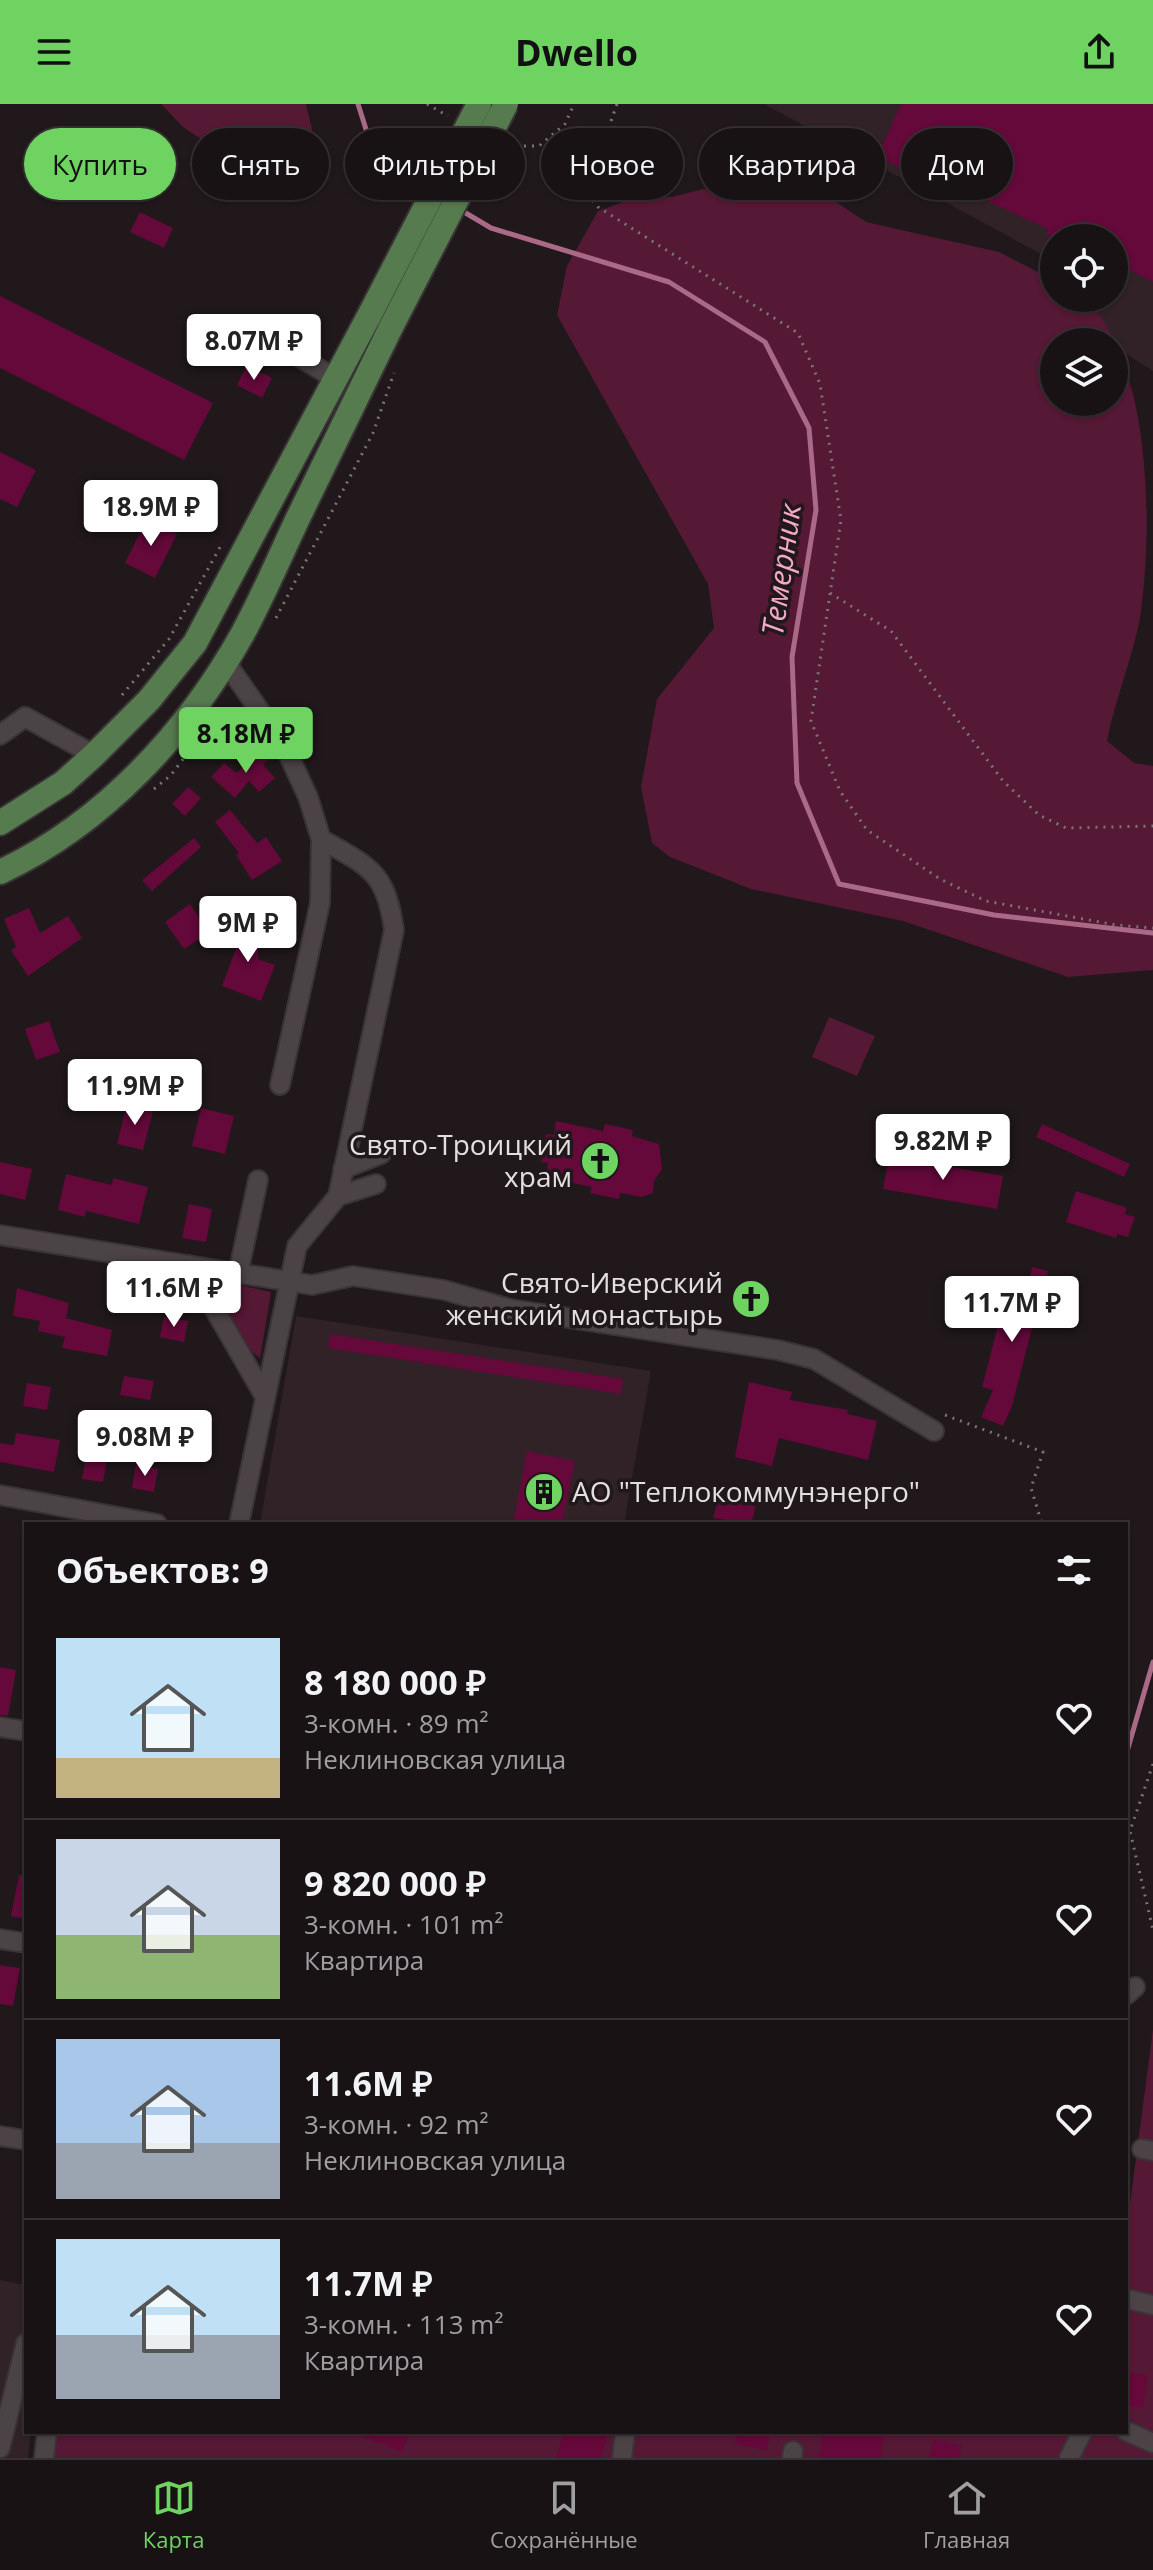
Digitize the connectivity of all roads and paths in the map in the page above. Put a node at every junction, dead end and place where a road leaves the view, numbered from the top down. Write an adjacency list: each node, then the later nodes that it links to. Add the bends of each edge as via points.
1 (479, 104): 4 (main road, bridge)
2 (506, 104): 4 (main road, bridge)
3 (617, 104): 8 (path, via 586,192 598,207 798,333 820,384 841,520)
4 (380, 321): 6 (main road); 9 (main road)
5 (254, 330): 6 (street)
6 (336, 379): 12 (main road, via 195,643 149,700)
7 (229, 531): 10 (path, via 169,639)
8 (830, 593): 14 (path, via 891,631 1003,781 1039,815 1066,828); 17 (path, via 811,721 840,791 867,830 940,879 986,901)
9 (225, 661): 15 (street, via 285,747); 16 (main road, via 139,774 31,857)
10 (119, 699)
11 (0, 735): 12 (street, via 25,717)
12 (94, 755): 13 (main road, via 63,783)
13 (0, 823)
14 (1153, 826)
15 (321, 839): 18 (street, via 320,903); 20 (street, via 368,867 389,894 394,930)
16 (0, 872)
17 (1153, 928)
18 (280, 1085)
19 (381, 1154): 20 (street)
20 (343, 1169): 23 (street)
21 (258, 1180): 26 (street)
22 (376, 1184): 23 (street)
23 (338, 1196): 27 (street, via 297,1246)
24 (0, 1235): 25 (street)
25 (189, 1265): 26 (street); 28 (street)
26 (238, 1274): 27 (street)
27 (289, 1282): 28 (street); 29 (street, via 312,1285 353,1276 444,1290 510,1309 778,1350 814,1359)
28 (264, 1395): 32 (street)
29 (934, 1431): 33 (path, via 945,1415 1043,1452 1031,1488)
30 (0, 1495): 31 (street)
31 (146, 1522)
32 (239, 1522)
33 (1041, 1522)
34 (0, 1727): 35 (street)
35 (24, 1731)
36 (1153, 1764): 37 (path, via 1130,1831)
37 (1153, 1930)
38 (0, 1939): 39 (street)
39 (24, 1943)
40 (0, 2136): 41 (street)
41 (24, 2140)
42 (1128, 2299): 43 (street)
43 (1153, 2305)
44 (24, 2351): 50 (street)
45 (1128, 2432): 49 (street)
46 (47, 2434): 51 (street)
47 (625, 2434): 52 (street)
48 (1081, 2434): 53 (street)
49 (1153, 2443)
50 (0, 2448)
51 (44, 2458)
52 (622, 2458)
53 (1069, 2458)

